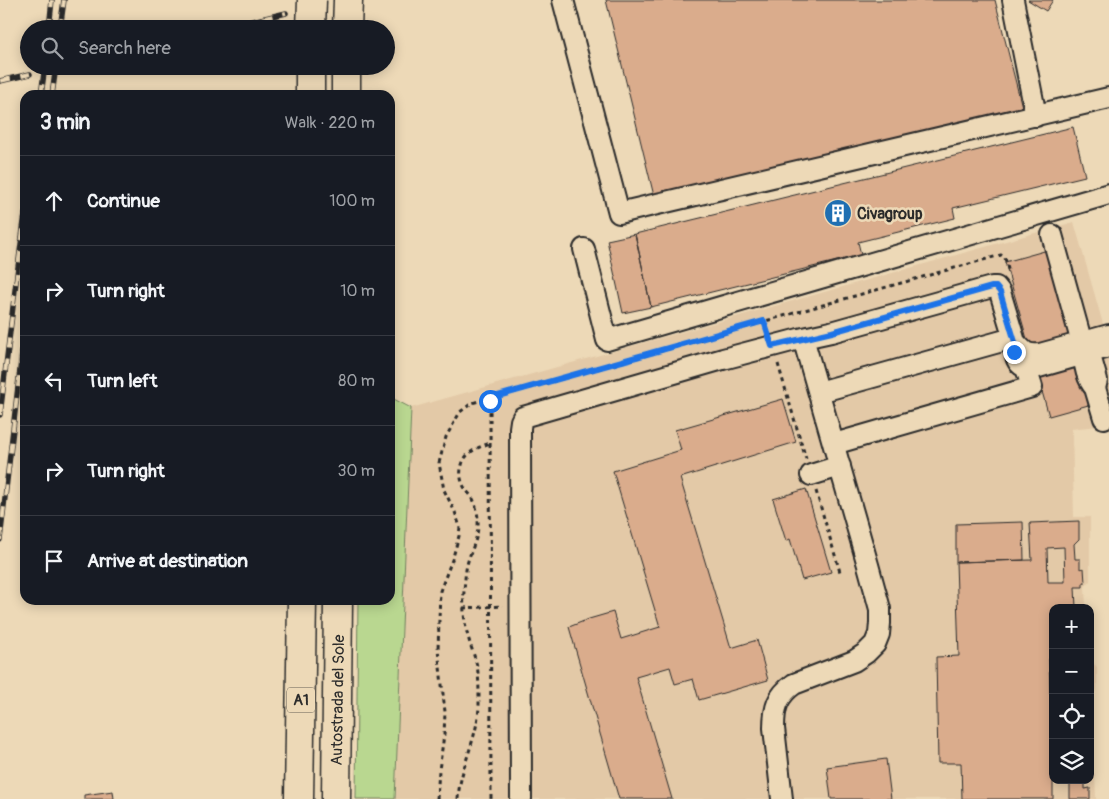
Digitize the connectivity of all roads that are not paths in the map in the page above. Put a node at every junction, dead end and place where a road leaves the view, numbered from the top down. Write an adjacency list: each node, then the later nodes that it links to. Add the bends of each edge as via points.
1 (312, 0): 5 (highway, bridge)
2 (348, 0): 6 (highway)
3 (563, 0): 12 (lane, via 618,213)
4 (1013, 0): 12 (lane)
5 (311, 20)
6 (347, 20)
7 (310, 75): 9 (highway)
8 (346, 75): 10 (highway)
9 (310, 90)
10 (346, 90)
11 (1109, 98): 12 (lane)
12 (1036, 116)
13 (1109, 194): 15 (lane, via 607,340)
14 (1052, 235): 20 (lane)
15 (584, 250)
16 (1109, 335): 20 (lane)
17 (804, 338): 18 (lane, via 996,287); 22 (lane); 31 (lane, via 523,417 520,428)
18 (1014, 340): 20 (lane, via 1030,354); 21 (lane, via 1014,352 1019,363); 22 (lane)
19 (1109, 347): 20 (lane)
20 (1084, 348): 21 (lane, via 1032,369); 23 (lane, via 1084,361)
21 (1026, 368): 24 (lane, via 1032,387)
22 (819, 392): 24 (lane)
23 (1104, 418)
24 (834, 444): 25 (lane)
25 (840, 466): 26 (lane); 32 (lane, via 880,609 879,634 875,644 854,661 794,684 781,696 776,706 774,728)
26 (811, 475)
27 (302, 605): 29 (highway, A1)
28 (338, 605): 30 (highway, Autostrada del Sole / A1)
29 (299, 799)
30 (336, 799)
31 (520, 799)
32 (782, 799)

